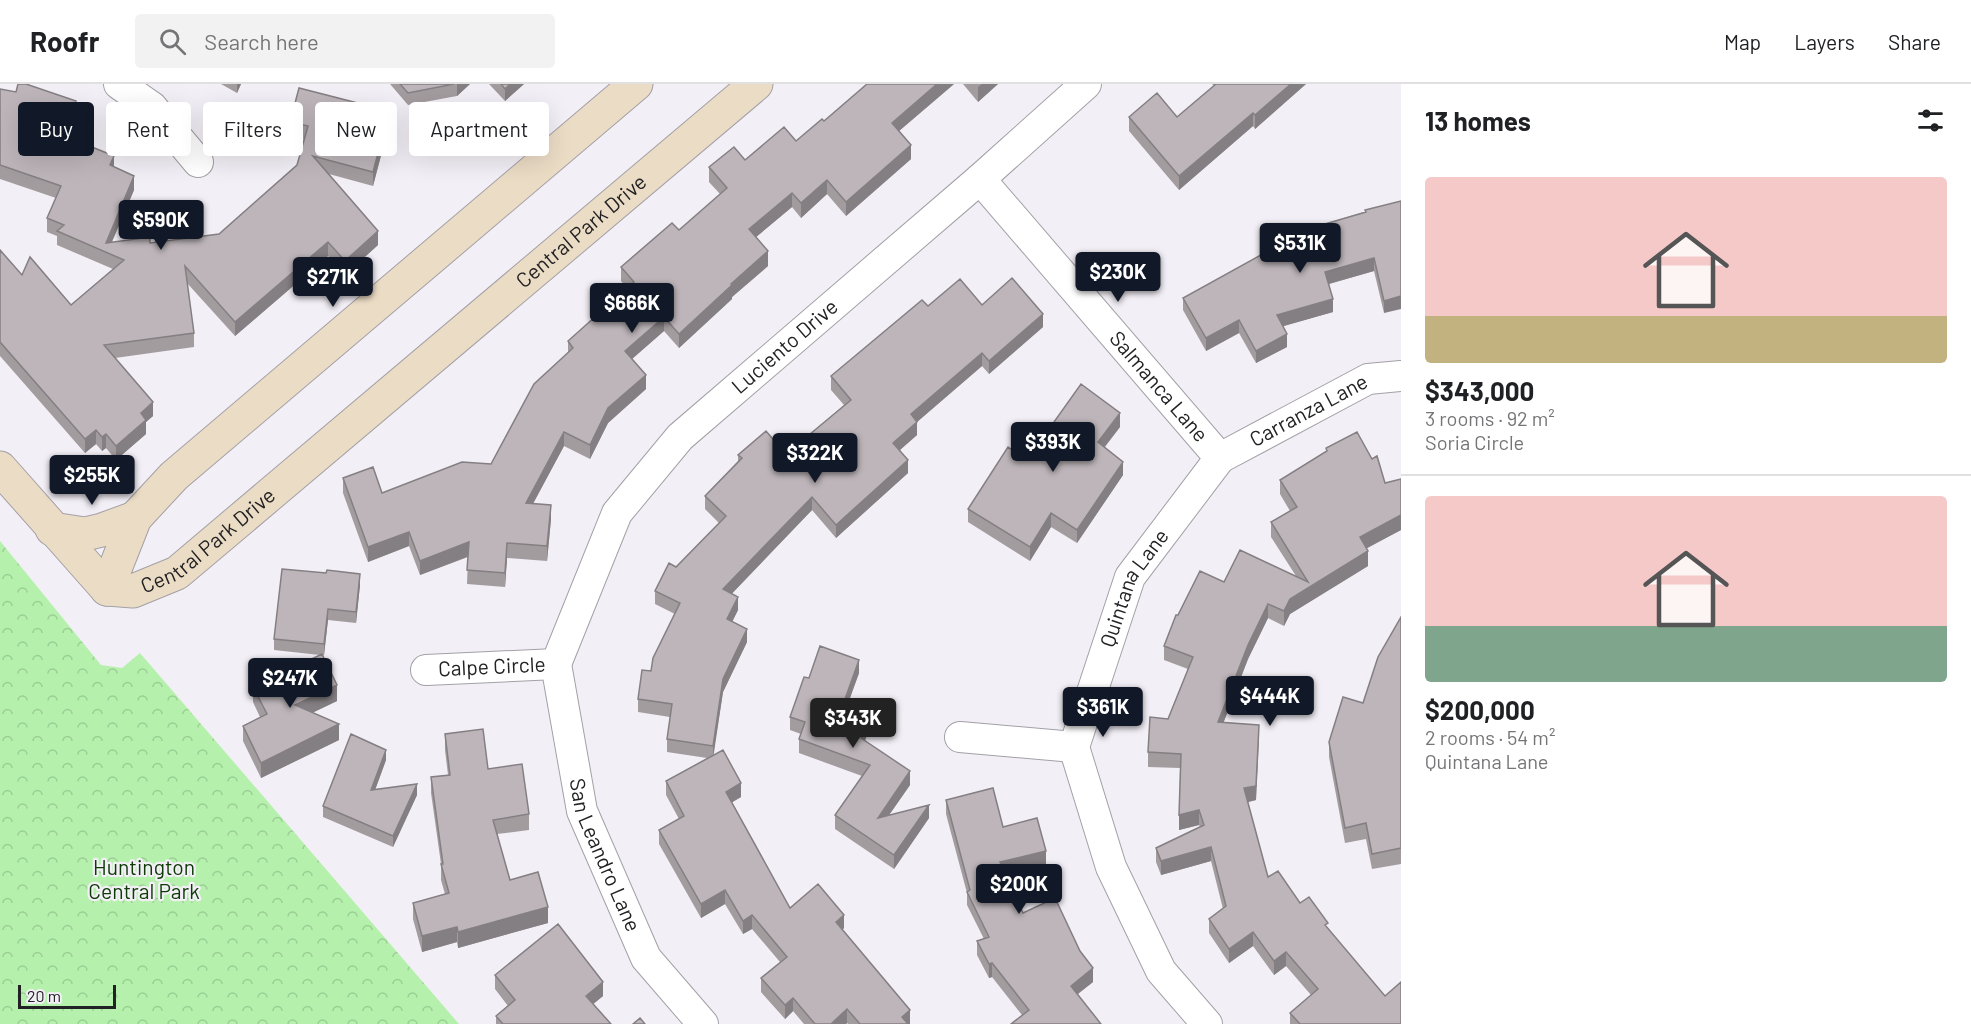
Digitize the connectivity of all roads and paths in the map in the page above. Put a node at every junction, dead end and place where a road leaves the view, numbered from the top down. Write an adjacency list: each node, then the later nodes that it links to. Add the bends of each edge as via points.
1 (119, 84): 5 (street, via 152,107)
2 (636, 84): 10 (street, Central Park Drive, via 183,469)
3 (756, 84): 12 (street, Central Park Drive, via 177,573 133,591)
4 (1086, 84): 6 (street, Luciento Drive)
5 (198, 162)
6 (980, 179): 8 (street, Salmanca Lane); 13 (street, Luciento Drive, via 680,436 617,513)
7 (1401, 376): 8 (street, Carranza Lane, via 1368,379)
8 (1220, 458): 16 (street, Quintana Lane, via 1130,577)
9 (0, 468): 11 (street)
10 (135, 518): 11 (street, via 85,534); 12 (street, Central Park Drive)
11 (52, 529): 12 (street)
12 (107, 589)
13 (556, 664): 14 (street, Calpe Circle); 17 (street, San Leandro Lane, via 582,811 646,958)
14 (426, 670)
15 (960, 737): 16 (street)
16 (1074, 747): 18 (street, via 1111,867 1161,971)
17 (703, 1024)
18 (1207, 1024)

